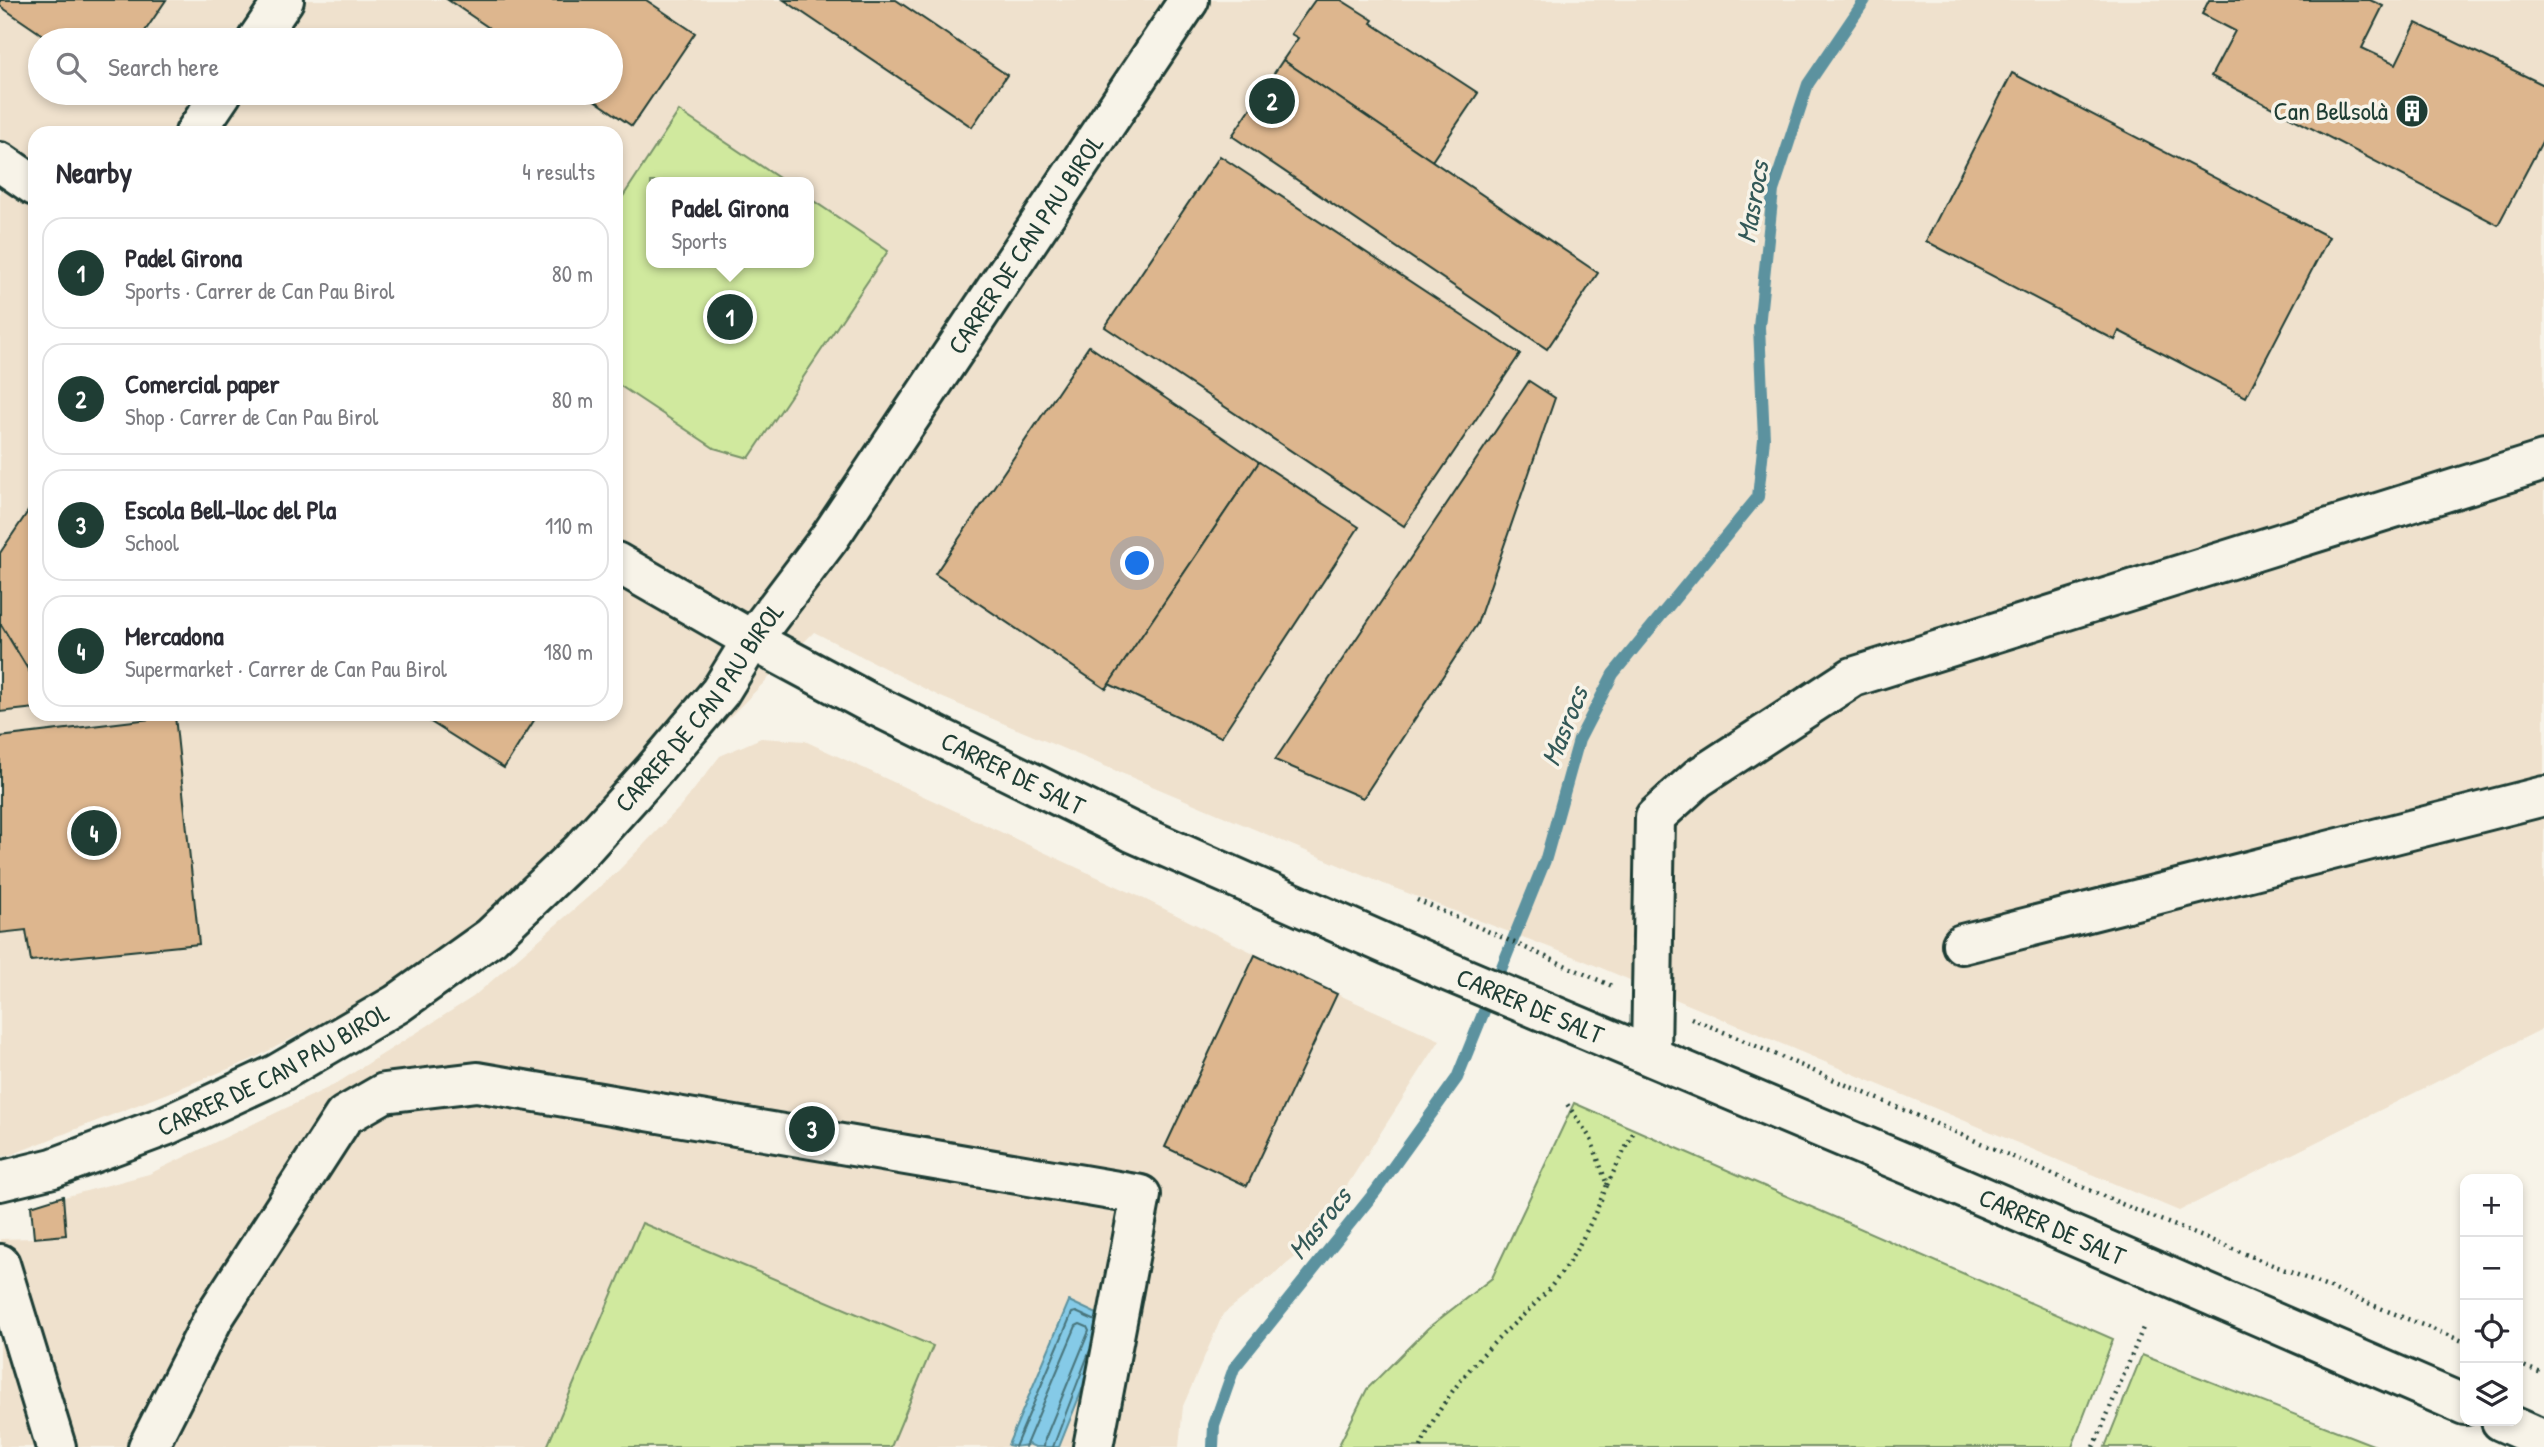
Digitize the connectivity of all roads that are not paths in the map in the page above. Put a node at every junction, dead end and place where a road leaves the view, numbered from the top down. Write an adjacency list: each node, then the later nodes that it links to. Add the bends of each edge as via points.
1 (284, 0): 3 (street)
2 (1189, 0): 10 (street, CARRER DE CAN PAU BIROL, via 830,537)
3 (265, 28)
4 (214, 105): 5 (street)
5 (200, 126)
6 (0, 162): 7 (street)
7 (28, 181)
8 (2544, 461): 13 (street, via 1853,677 1698,778 1655,817)
9 (623, 566): 10 (street, CARRER DE SALT)
10 (752, 640): 13 (street, CARRER DE SALT, via 1132,832); 14 (street, CARRER DE CAN PAU BIROL, via 720,692 654,770 581,851 492,937 397,1004 276,1074 165,1126 53,1168)
11 (2544, 796): 12 (street)
12 (1962, 944)
13 (1651, 1055): 16 (street, CARRER DE SALT)
14 (0, 1181)
15 (0, 1264): 19 (street)
16 (2460, 1403)
17 (2512, 1426): 18 (street)
18 (2544, 1440)
19 (56, 1447)
20 (148, 1447): 21 (street, via 214,1317 344,1116 384,1093 477,1083 1141,1195)
21 (1093, 1447)

